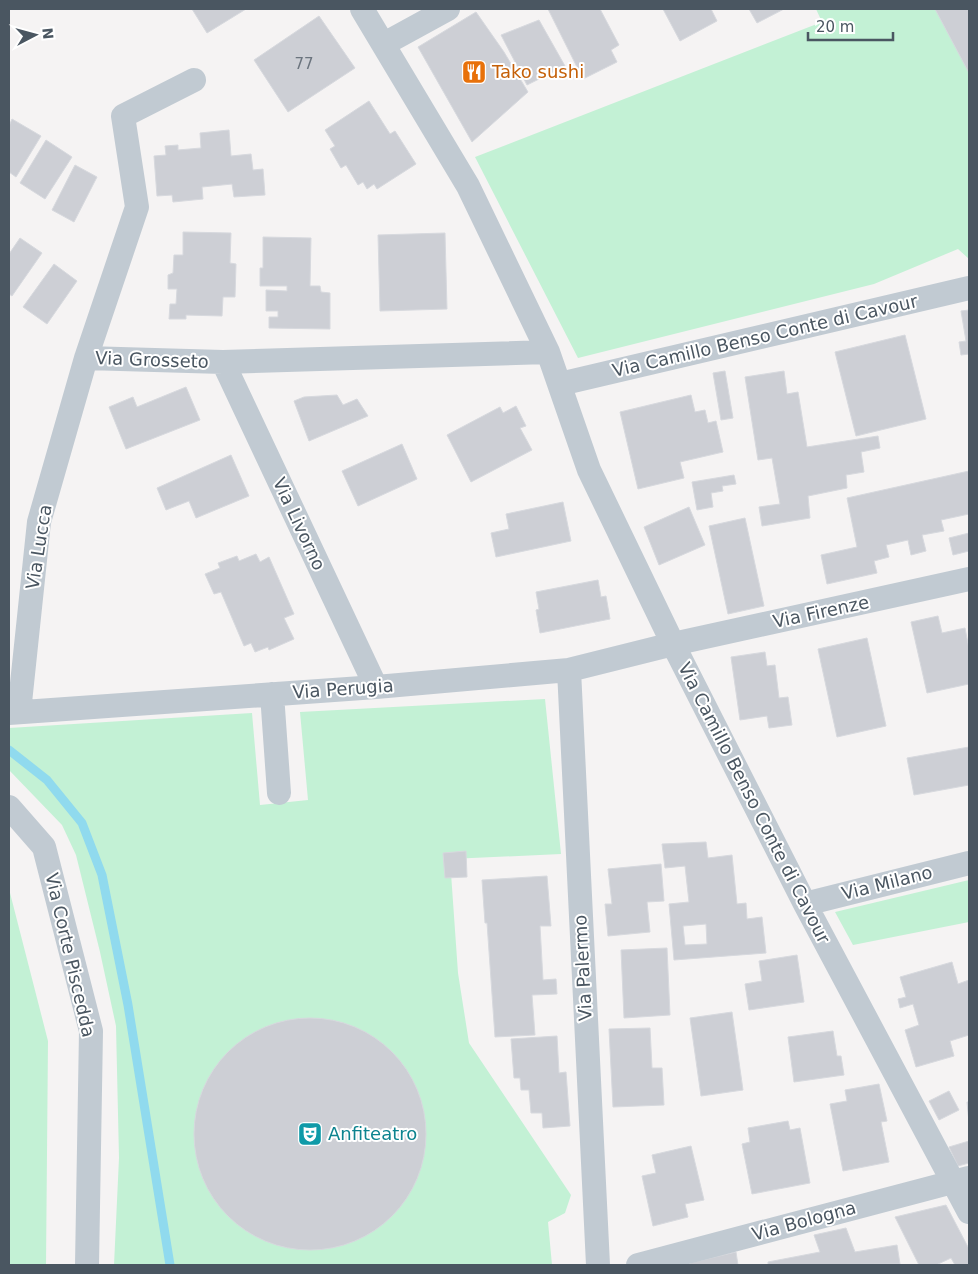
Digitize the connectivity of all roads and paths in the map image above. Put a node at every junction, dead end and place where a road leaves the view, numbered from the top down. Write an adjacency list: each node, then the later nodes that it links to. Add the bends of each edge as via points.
1 (362, 9): 3 (street, Via Camillo Benso Conte di Cavour)
2 (448, 9): 3 (street)
3 (384, 44): 6 (street, Via Camillo Benso Conte di Cavour, via 468,186)
4 (194, 80): 7 (street, Via Grosseto, via 124,116 137,207)
5 (969, 288): 9 (street, Via Camillo Benso Conte di Cavour)
6 (548, 352): 8 (street, Via Grosseto); 9 (street, Via Camillo Benso Conte di Cavour)
7 (86, 358): 8 (street, Via Grosseto); 15 (street, Via Lucca, via 39,522)
8 (223, 362): 13 (street, Via Livorno)
9 (560, 384): 11 (street, Via Camillo Benso Conte di Cavour, via 588,470)
10 (969, 579): 11 (street, Via Firenze)
11 (674, 644): 12 (street, Via Perugia); 19 (street, Via Camillo Benso Conte di Cavour)
12 (568, 670): 13 (street, Via Perugia); 23 (street, Via Palermo)
13 (376, 687): 14 (street, Via Perugia)
14 (272, 694): 15 (street, Via Perugia); 16 (street)
15 (14, 712)
16 (279, 793)
17 (9, 807): 22 (street, Via Corte Piscedda, via 44,847 91,1031)
18 (969, 863): 19 (street, Via Milano)
19 (805, 904): 20 (street, Via Camillo Benso Conte di Cavour)
20 (962, 1179): 21 (street, Via Camillo Benso Conte di Cavour); 24 (street, Via Bologna)
21 (969, 1212)
22 (87, 1265)
23 (598, 1265)
24 (638, 1265)

